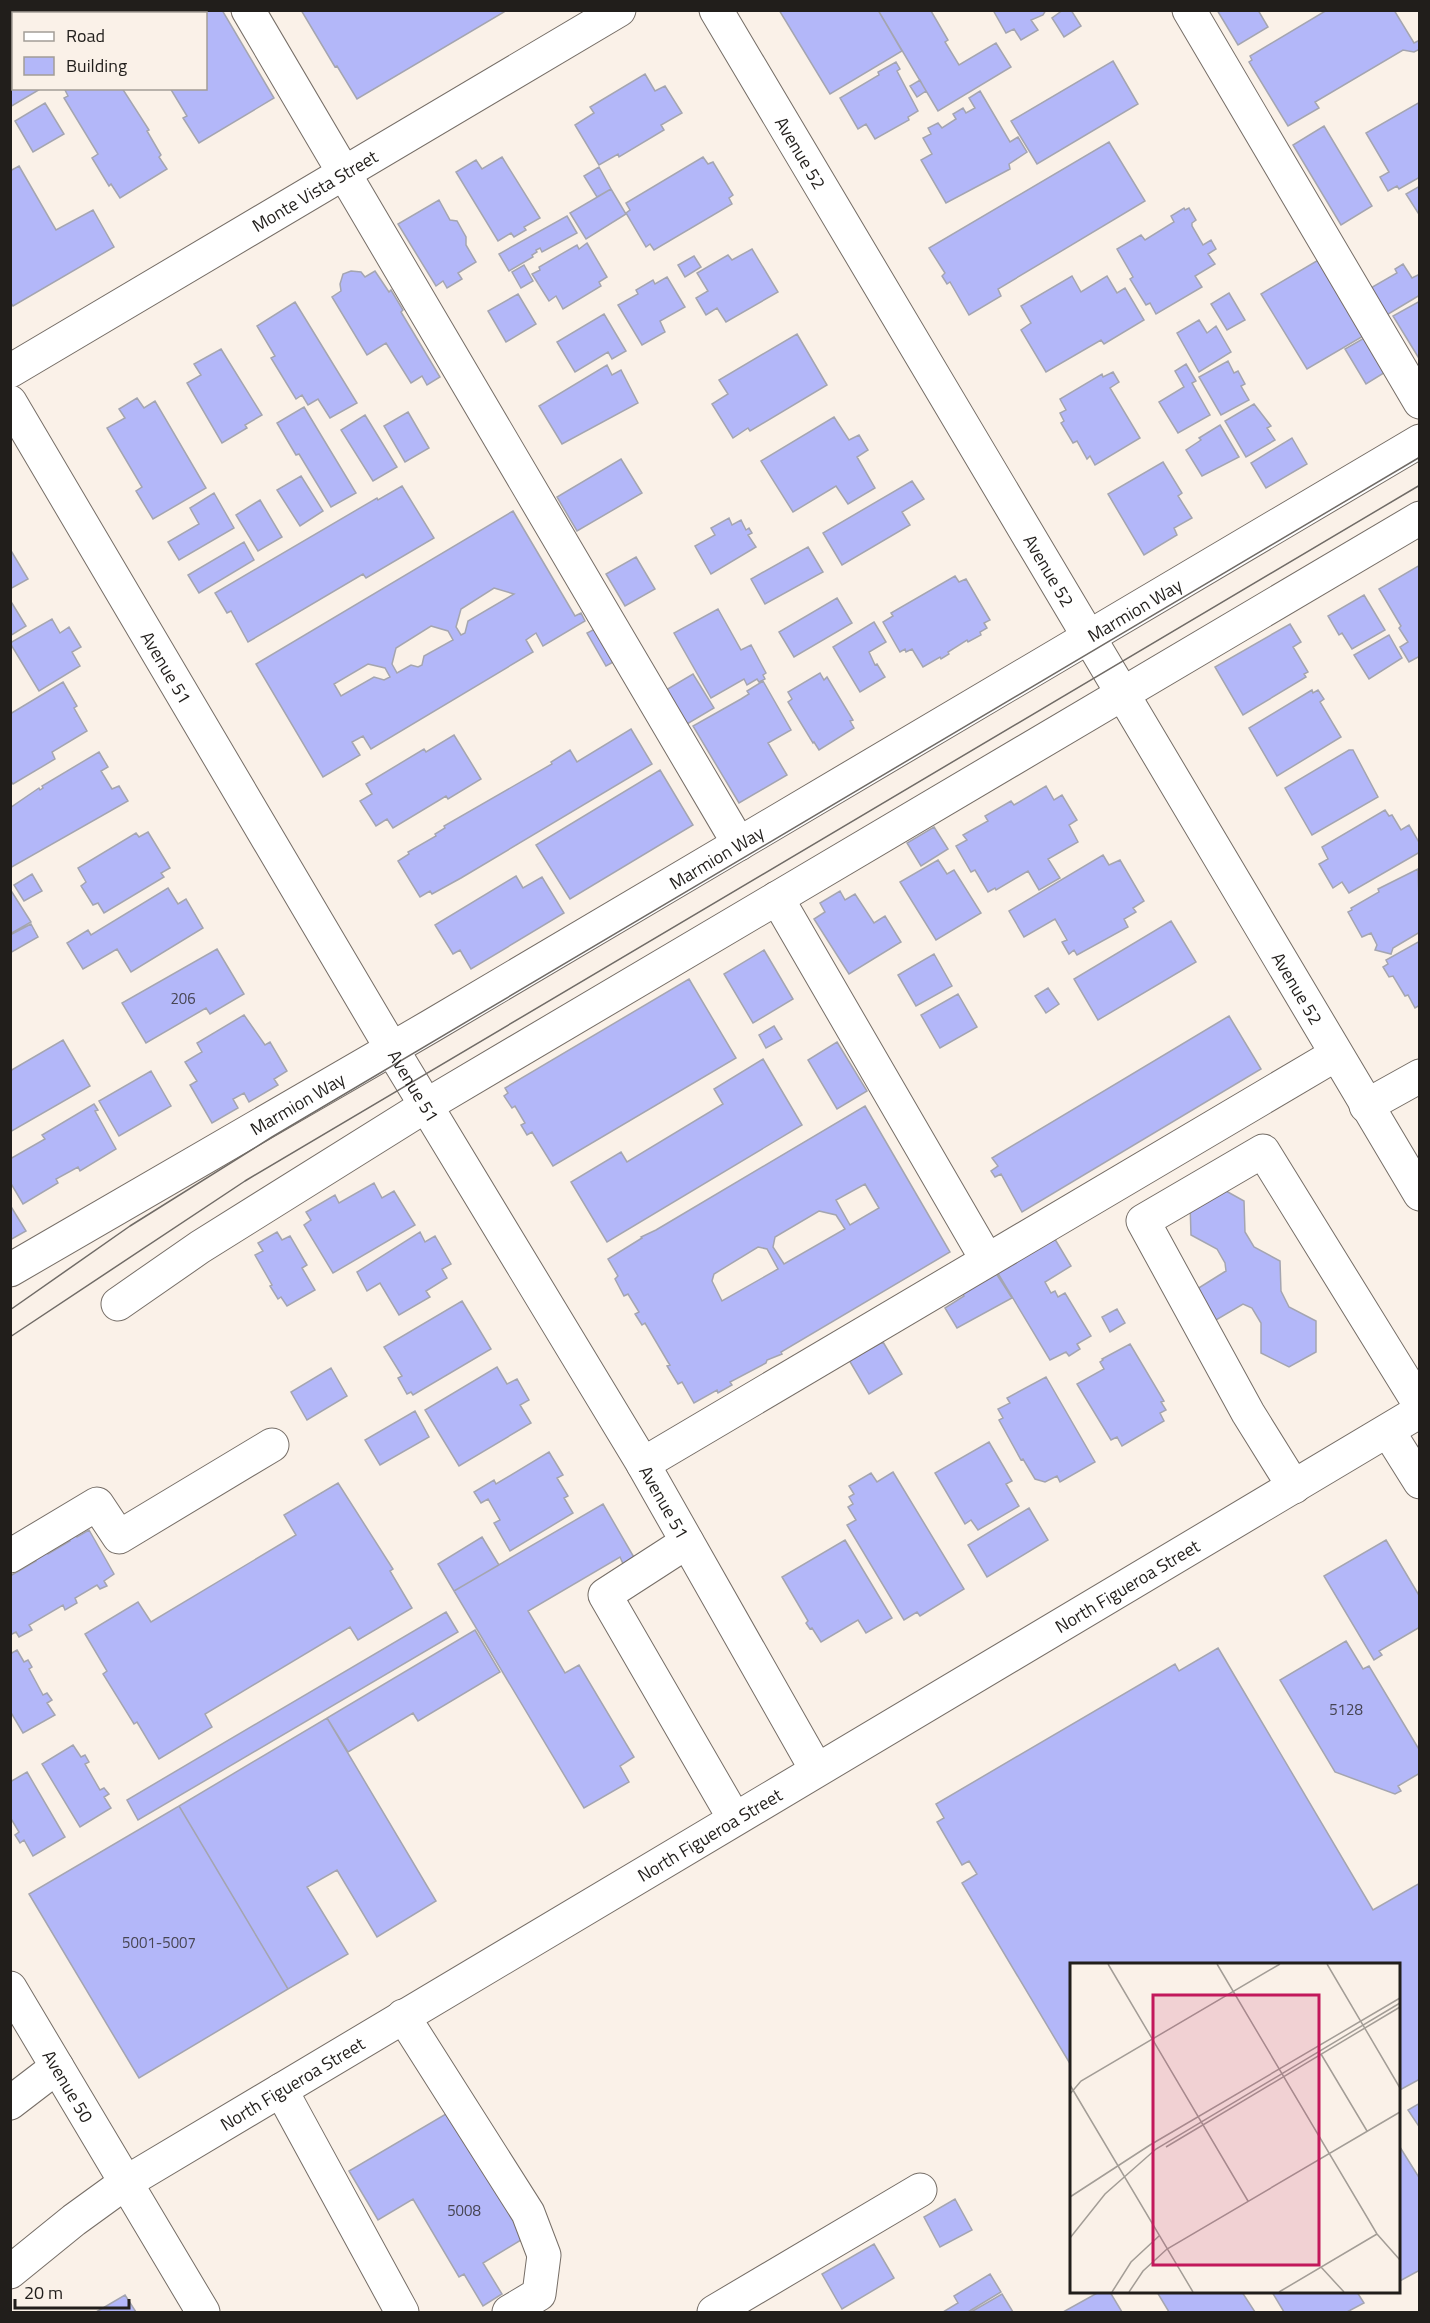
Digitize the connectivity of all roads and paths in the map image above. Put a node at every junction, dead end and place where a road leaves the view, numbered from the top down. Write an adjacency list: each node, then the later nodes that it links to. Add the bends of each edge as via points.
1 (248, 10): 5 (street)
2 (618, 10): 5 (street, Monte Vista Street)
3 (716, 10): 11 (street, Avenue 52)
4 (1189, 10): 8 (street)
5 (345, 172): 6 (street, Monte Vista Street); 13 (street)
6 (10, 370)
7 (10, 402): 15 (street, Avenue 51)
8 (1419, 402)
9 (1419, 441): 11 (street, Marmion Way)
10 (1419, 518): 12 (street)
11 (1089, 638): 12 (street, Avenue 52); 13 (street, Marmion Way)
12 (1122, 693): 14 (street); 16 (street, Avenue 52)
13 (739, 844): 15 (street, Marmion Way)
14 (777, 898): 18 (street); 21 (street)
15 (392, 1048): 18 (street, Avenue 51); 22 (street, Marmion Way)
16 (1335, 1055): 19 (street, Avenue 52); 21 (street)
17 (1419, 1077): 19 (street)
18 (427, 1105): 23 (street, via 200,1247); 28 (street, Avenue 51)
19 (1366, 1106): 20 (street, Avenue 52)
20 (1419, 1194)
21 (987, 1260): 28 (street)
22 (10, 1270)
23 (118, 1304)
24 (1419, 1405): 30 (street, via 1263,1151 1143,1221 1248,1413)
25 (1419, 1411): 26 (street, North Figueroa Street)
26 (1388, 1431): 29 (street); 30 (street, North Figueroa Street)
27 (272, 1445): 32 (street, via 119,1537 97,1504)
28 (643, 1464): 31 (street, Avenue 51)
29 (1419, 1482)
30 (1294, 1487): 33 (street, North Figueroa Street)
31 (687, 1542): 33 (street, Avenue 51); 34 (street, via 605,1595)
32 (10, 1556)
33 (816, 1769): 34 (street, North Figueroa Street)
34 (734, 1818): 36 (street, North Figueroa Street)
35 (10, 1988): 37 (street, Avenue 50)
36 (403, 2016): 38 (street, North Figueroa Street); 45 (street, via 528,2213 544,2255 539,2294)
37 (57, 2067): 39 (street); 40 (street, Avenue 50)
38 (281, 2090): 40 (street, North Figueroa Street); 44 (street)
39 (10, 2103)
40 (125, 2183): 42 (street, North Figueroa Street); 43 (street, Avenue 50)
41 (920, 2190): 46 (street)
42 (10, 2272)
43 (203, 2313)
44 (402, 2313)
45 (509, 2313)
46 (714, 2313)

